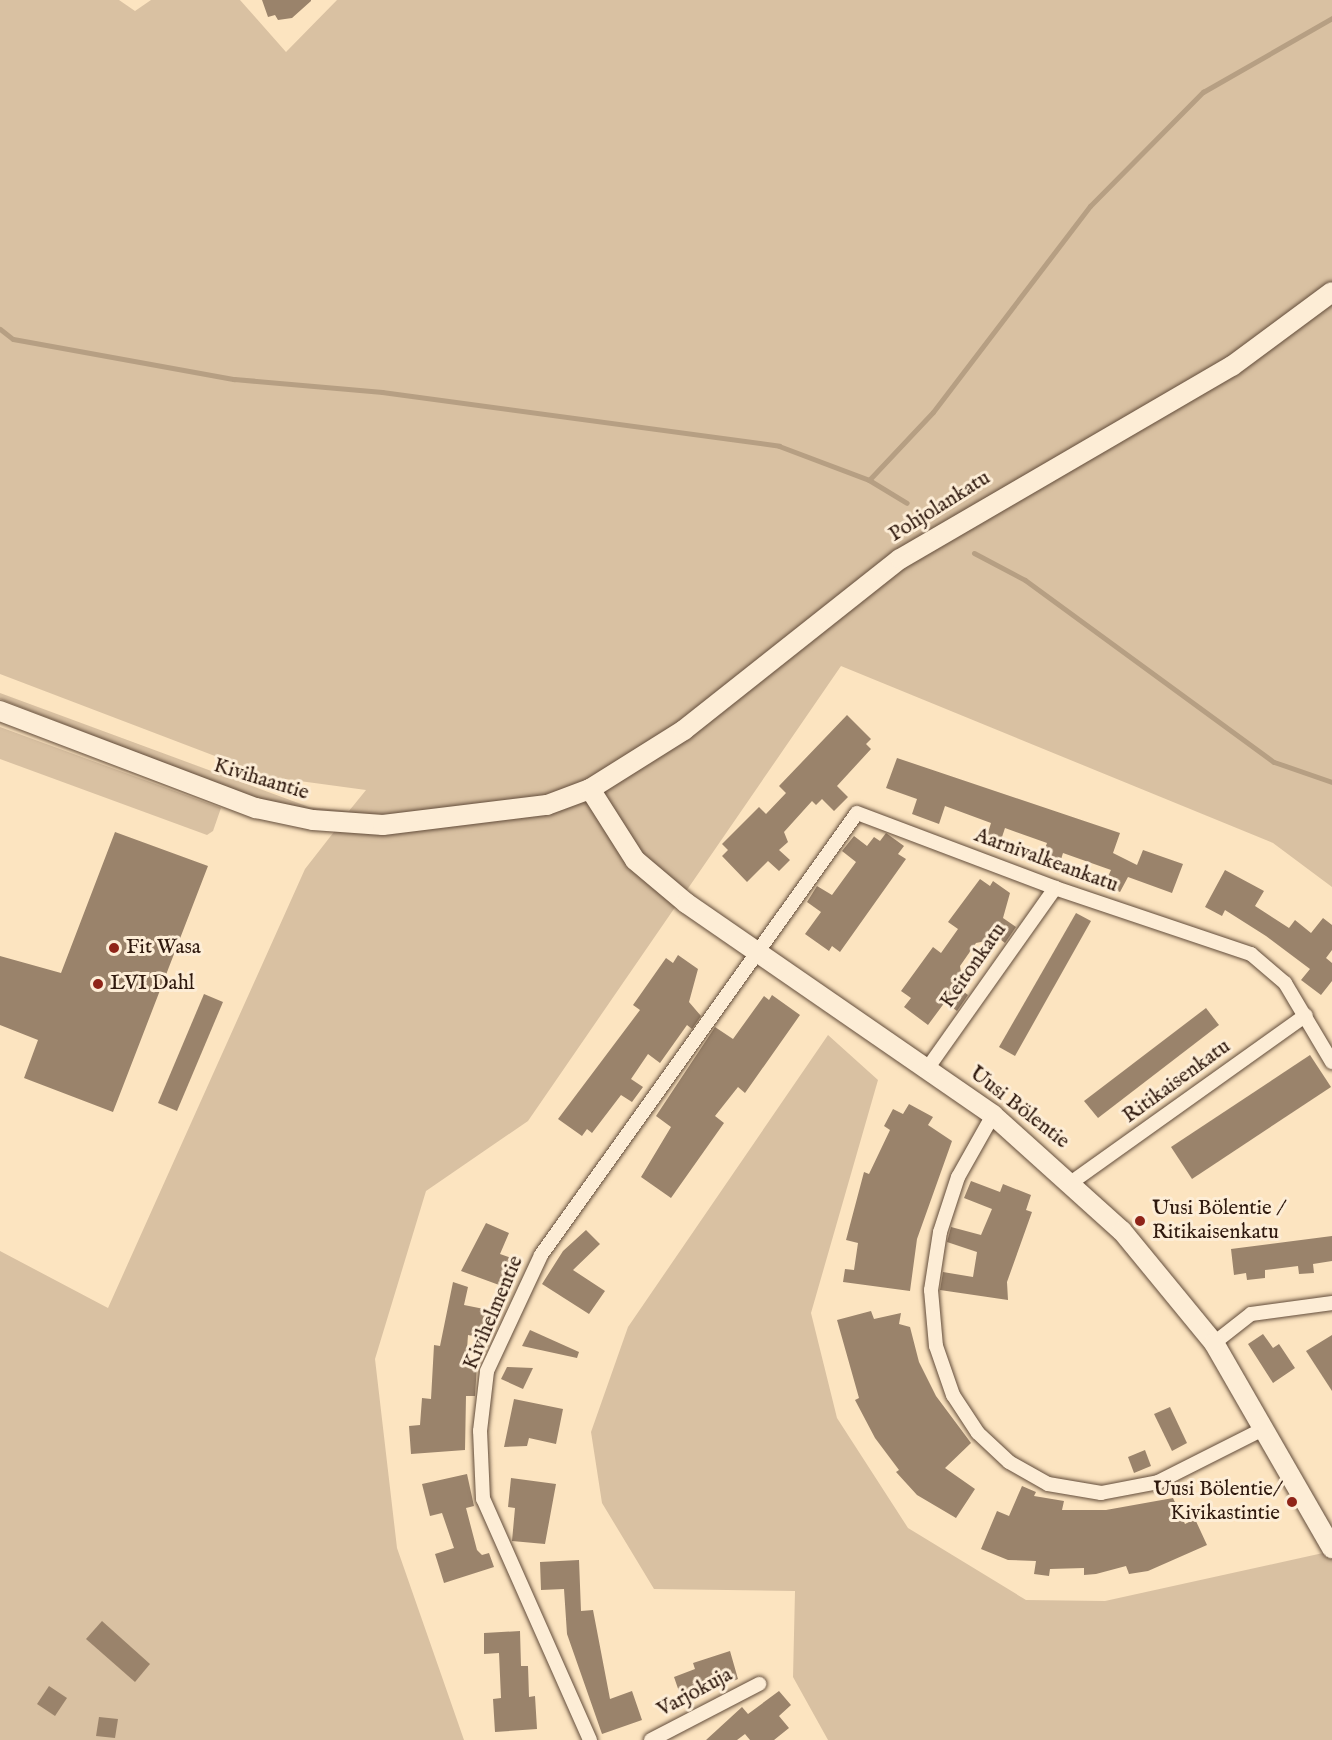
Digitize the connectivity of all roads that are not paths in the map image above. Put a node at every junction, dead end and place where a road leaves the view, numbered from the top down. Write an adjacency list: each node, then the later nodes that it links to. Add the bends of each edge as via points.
1 (1332, 292): 3 (main road, Pohjolankatu, via 1232,366 900,559 684,730)
2 (0, 711): 3 (main road, Kivihaantie, via 256,807 313,820 383,825 480,816 546,806)
3 (590, 789): 5 (main road, Uusi Bölentie, via 635,860 686,903)
4 (1055, 888): 5 (street, Aarnivalkeankatu, via 857,813); 6 (street, Aarnivalkeankatu, via 1251,954 1285,983); 8 (street, Keitonkatu)
5 (759, 950): 8 (main road, Uusi Bölentie); 16 (street, Kivihelmentie, via 541,1255 487,1371 480,1431 483,1499)
6 (1306, 1015): 7 (street, Aarnivalkeankatu); 10 (street, Ritikaisenkatu)
7 (1332, 1062)
8 (927, 1069): 9 (main road, Uusi Bölentie)
9 (993, 1115): 10 (main road, Uusi Bölentie); 13 (street, via 958,1177 939,1232 931,1290 936,1346 952,1395 978,1433 1009,1462 1048,1484 1101,1493 1158,1482)
10 (1072, 1182): 12 (main road, Uusi Bölentie, via 1122,1231)
11 (1332, 1303): 12 (street, via 1251,1314)
12 (1214, 1343): 13 (main road, Uusi Bölentie)
13 (1265, 1428): 14 (main road, Uusi Bölentie)
14 (1332, 1548)
15 (759, 1684): 17 (street, Varjokuja)
16 (590, 1740)
17 (651, 1740)

